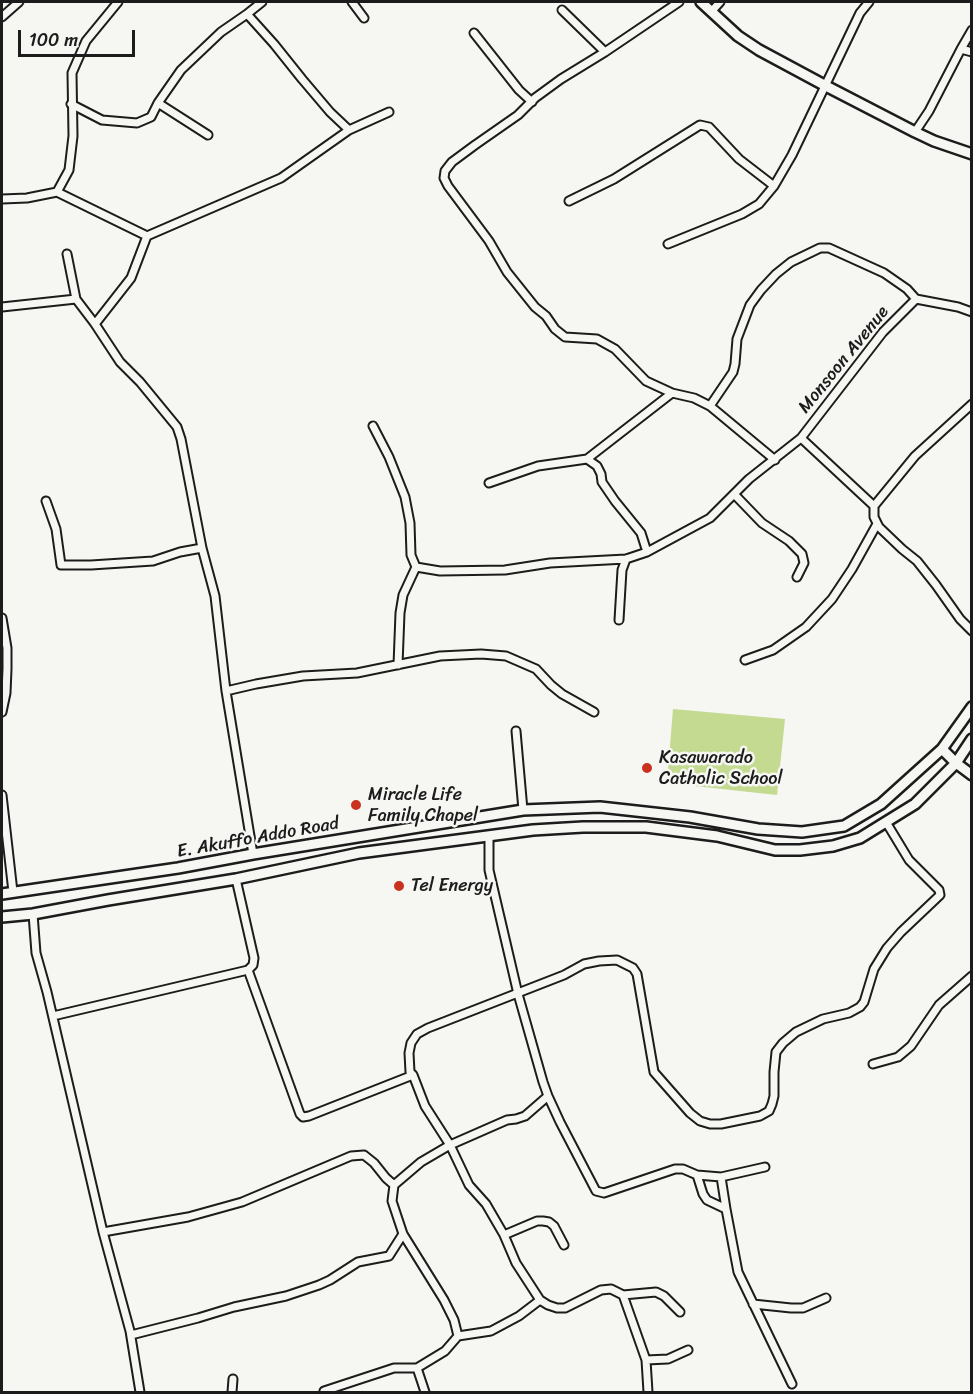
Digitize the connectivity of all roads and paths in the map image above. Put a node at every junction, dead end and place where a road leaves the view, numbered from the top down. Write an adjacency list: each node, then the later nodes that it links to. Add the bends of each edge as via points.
1 (19, 2): 12 (street)
2 (118, 2): 22 (street, via 86,41 76,62)
3 (262, 2): 11 (street)
4 (352, 2): 13 (street)
5 (679, 2): 17 (street)
6 (701, 2): 10 (main road)
7 (720, 2): 10 (street)
8 (869, 2): 19 (street, via 860,13)
9 (562, 10): 17 (street)
10 (711, 12): 19 (main road, via 759,50)
11 (247, 14): 21 (street, via 181,69); 24 (street)
12 (2, 17)
13 (364, 18)
14 (972, 30): 16 (street)
15 (474, 33): 20 (street)
16 (961, 49): 18 (street); 25 (street)
17 (605, 52): 20 (street)
18 (972, 52)
19 (826, 87): 25 (main road); 28 (street)
20 (532, 102): 40 (street, via 452,162 444,178 507,272 555,329 565,338 597,339 615,349 646,381)
21 (158, 103): 22 (street, via 151,117 136,123 102,120); 26 (street)
22 (72, 104): 29 (street, via 69,170)
23 (389, 112): 24 (street)
24 (349, 130): 32 (street, via 281,178)
25 (915, 132): 27 (main road)
26 (208, 135)
27 (972, 154)
28 (774, 186): 31 (street, via 739,159 709,127 700,125 614,179); 33 (street, via 759,204 742,214)
29 (57, 192): 30 (street); 32 (street)
30 (2, 199)
31 (569, 201)
32 (147, 236): 39 (street, via 131,278)
33 (668, 244)
34 (67, 254): 35 (street)
35 (76, 299): 37 (street); 39 (street)
36 (916, 299): 38 (street); 42 (street, via 884,273 829,248 820,248 792,262 776,274 750,305 737,339 733,372); 44 (street, Monsoon Avenue, via 883,332)
37 (2, 307)
38 (972, 312)
39 (95, 324): 52 (street, via 120,362 177,427)
40 (672, 393): 42 (street); 45 (street)
41 (972, 404): 50 (street, via 915,456)
42 (710, 406): 46 (street)
43 (373, 426): 55 (street, via 405,497 411,555)
44 (801, 438): 46 (street); 50 (street, Monsoon Avenue)
45 (587, 459): 47 (street, via 538,466); 53 (street, via 597,466 602,482 641,533)
46 (775, 460): 48 (street)
47 (489, 483)
48 (734, 494): 53 (street, via 710,518); 56 (street, via 762,523 802,554 804,563)
49 (46, 501): 52 (street, via 56,529 61,565 153,561)
50 (874, 507): 51 (street)
51 (877, 524): 59 (street, via 917,561); 60 (street, via 832,599 806,627 773,650)
52 (202, 548): 62 (street, via 215,596)
53 (647, 552): 54 (street)
54 (626, 559): 55 (street, via 505,570 440,571); 58 (street)
55 (416, 567): 61 (street, via 403,595)
56 (797, 577)
57 (2, 618): 64 (street, via 7,669)
58 (619, 620)
59 (972, 631)
60 (745, 660)
61 (398, 665): 62 (street, via 357,673 303,675); 65 (street, via 440,656 506,656 536,669 551,685)
62 (226, 691): 75 (street)
63 (972, 707): 68 (main road, E. Akuffo Addo Road)
64 (2, 712)
65 (594, 712)
66 (516, 730): 72 (street)
67 (972, 740): 69 (main road, E. Akuffo Addo Road)
68 (942, 749): 69 (main road); 72 (main road, E. Akuffo Addo Road, via 881,804 844,826 802,832 600,807)
69 (956, 763): 70 (main road); 73 (main road, E. Akuffo Addo Road, via 915,804)
70 (972, 776)
71 (2, 795): 77 (street)
72 (523, 810): 75 (main road, E. Akuffo Addo Road)
73 (886, 822): 74 (main road, E. Akuffo Addo Road, via 860,838 800,850 775,850 717,836 646,827 543,829); 83 (street, via 909,860 940,895 887,948 860,1006 823,1019 783,1043 776,1052 772,1104 760,1116 721,1124 700,1121 654,1072 637,974 627,964 617,960 584,964)
74 (489, 836): 76 (main road, E. Akuffo Addo Road, via 359,854); 83 (street, via 489,870)
75 (253, 854): 77 (main road, E. Akuffo Addo Road)
76 (236, 879): 79 (main road, E. Akuffo Addo Road); 81 (street, via 254,958)
77 (13, 892): 78 (main road, E. Akuffo Addo Road)
78 (2, 894)
79 (33, 914): 80 (main road, E. Akuffo Addo Road); 84 (street, via 36,953)
80 (2, 917)
81 (248, 970): 84 (street); 86 (street, via 303,1116)
82 (972, 976): 85 (street, via 939,1005 911,1046 898,1057)
83 (518, 994): 86 (street, via 417,1034 409,1053); 87 (street)
84 (53, 1016): 94 (street)
85 (873, 1064)
86 (413, 1076): 88 (street, via 425,1106)
87 (548, 1096): 88 (street, via 525,1116); 90 (street, via 596,1191 604,1193 675,1169)
88 (450, 1145): 92 (street, via 421,1162); 96 (street, via 469,1185)
89 (765, 1167): 91 (street)
90 (697, 1175): 91 (street); 93 (street, via 707,1200)
91 (721, 1177): 93 (street)
92 (394, 1185): 94 (street, via 364,1155 351,1156 242,1202 188,1217); 95 (street, via 392,1201)
93 (726, 1209): 101 (street, via 738,1272)
94 (103, 1232): 103 (street)
95 (403, 1234): 103 (street, via 389,1256 358,1262 319,1285); 104 (street, via 444,1299)
96 (504, 1234): 97 (street, via 537,1221 549,1222); 100 (street, via 516,1263)
97 (564, 1245)
98 (623, 1295): 100 (street, via 601,1290 565,1308); 102 (street, via 656,1292); 106 (street)
99 (826, 1299): 101 (street, via 803,1308)
100 (540, 1300): 104 (street, via 491,1331)
101 (753, 1304): 109 (street)
102 (680, 1312)
103 (131, 1335): 111 (street)
104 (458, 1336): 107 (street, via 445,1351)
105 (688, 1350): 106 (street, via 668,1359)
106 (646, 1360): 114 (street)
107 (417, 1368): 110 (street, via 394,1368); 113 (street)
108 (233, 1379): 112 (street)
109 (792, 1384)
110 (324, 1390)
111 (140, 1392)
112 (232, 1392)
113 (425, 1392)
114 (648, 1392)

